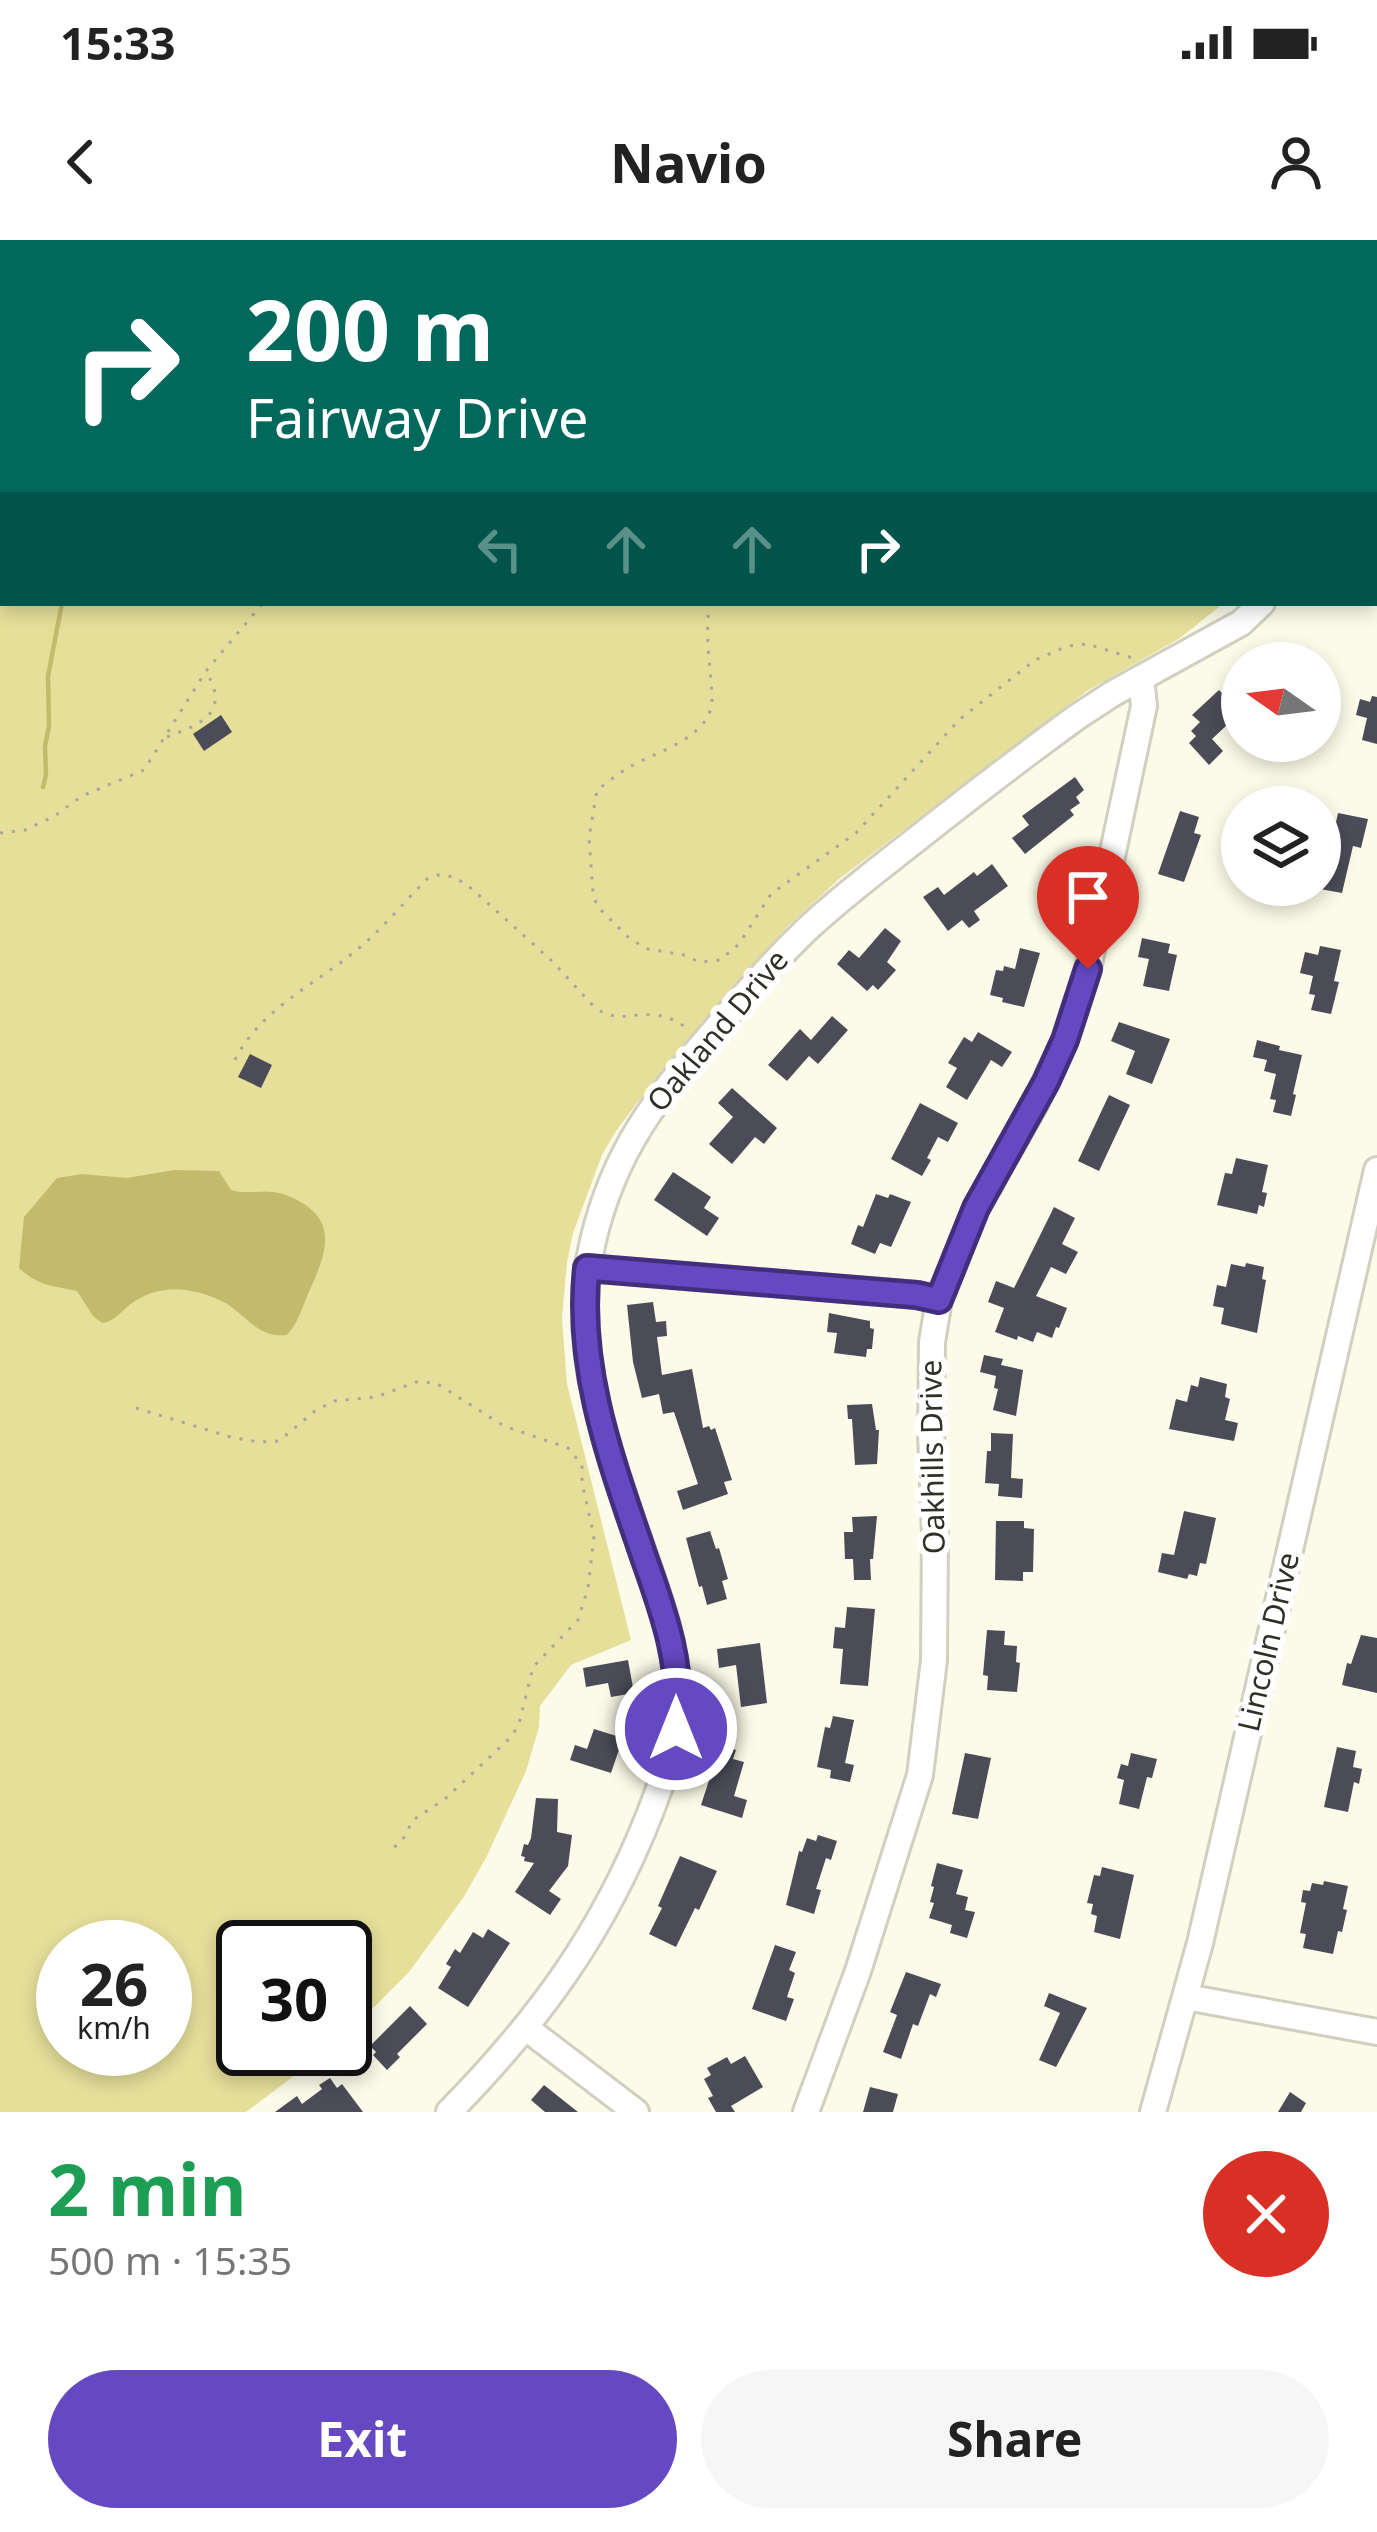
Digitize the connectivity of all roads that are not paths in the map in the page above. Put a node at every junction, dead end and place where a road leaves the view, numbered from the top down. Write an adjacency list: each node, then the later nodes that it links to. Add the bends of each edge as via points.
1 (1259, 606): 2 (street, Oakland Drive)
2 (1145, 675): 4 (street, Oakland Drive, via 1041,744 790,945 647,1112 602,1209); 5 (street, Oakhills Drive, via 1080,996)
3 (1377, 1170): 6 (street, Lincoln Drive)
4 (587, 1268): 5 (street); 7 (street, Oakland Drive, via 591,1384 668,1628 678,1718 620,1882)
5 (939, 1300): 11 (street, Oakhills Drive, via 931,1411 934,1660 920,1775)
6 (1186, 1997): 8 (street); 12 (street, Lincoln Drive)
7 (526, 2028): 9 (street, Oakland Drive); 10 (street)
8 (1377, 2032)
9 (449, 2112)
10 (636, 2112)
11 (806, 2112)
12 (1153, 2112)

